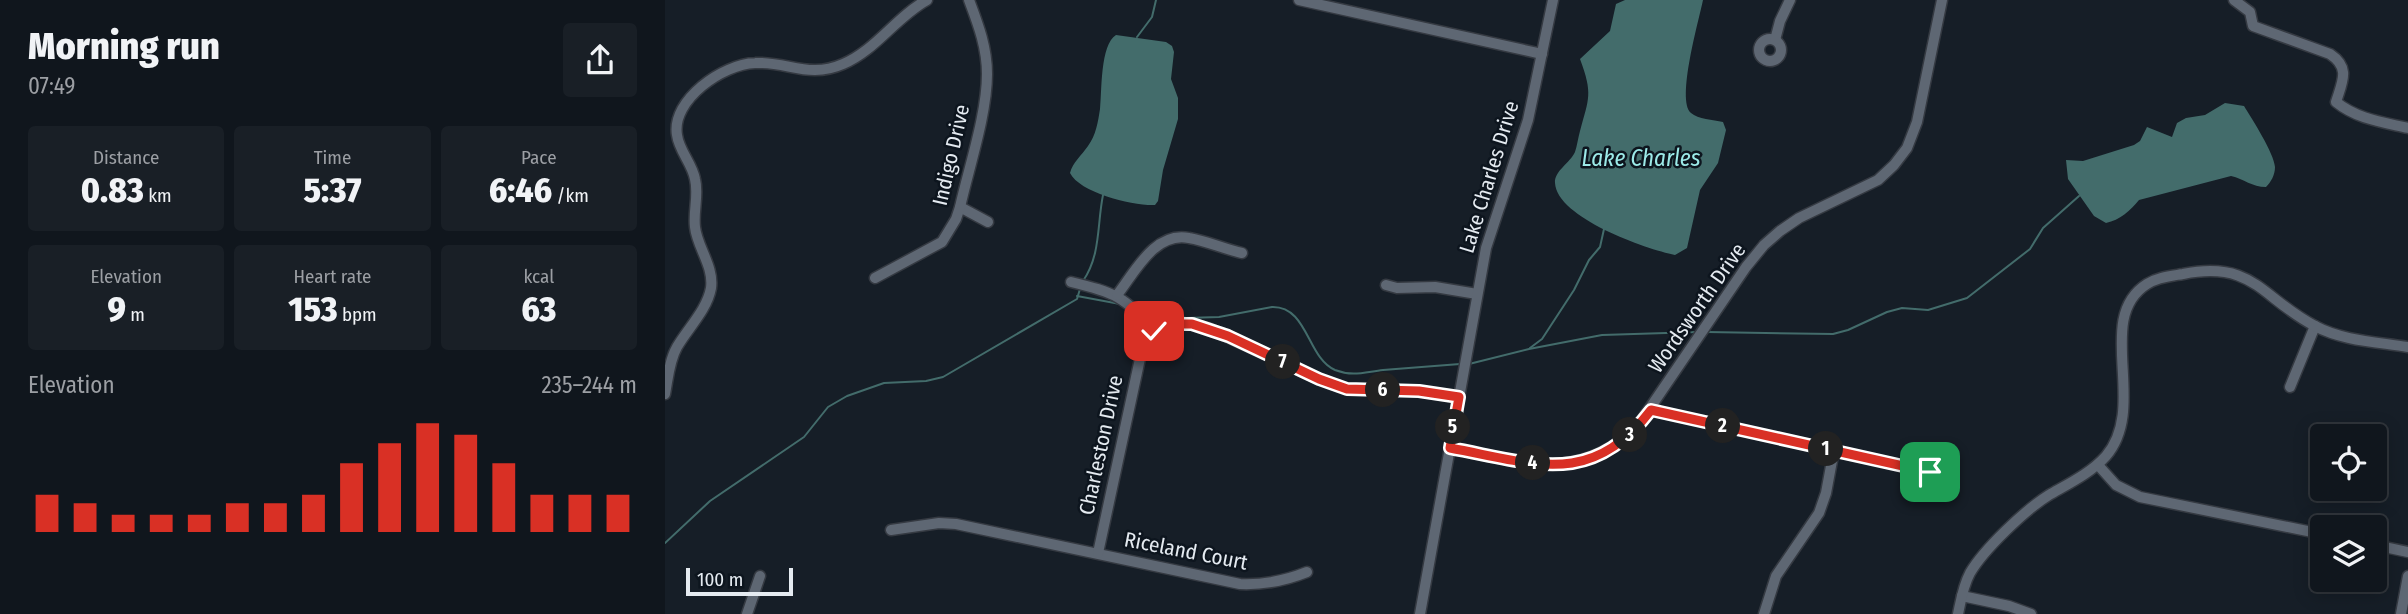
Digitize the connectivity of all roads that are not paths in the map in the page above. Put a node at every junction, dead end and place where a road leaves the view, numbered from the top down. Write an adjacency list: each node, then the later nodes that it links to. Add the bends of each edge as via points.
1 (927, 0): 23 (street, via 845,64 812,71 766,63 744,65 720,74 680,109 677,136 696,180 695,229 711,289 675,351)
2 (968, 0): 11 (street, Indigo Drive, via 981,32 987,72)
3 (1299, 0): 9 (street)
4 (1553, 0): 9 (street, Lake Charles Drive)
5 (1790, 0): 8 (street)
6 (1941, 0): 25 (street, Wordsworth Drive, via 1917,122 1907,148 1878,180 1799,218 1764,245)
7 (2234, 0): 10 (street, via 2249,12 2253,26 2340,60 2344,69 2336,102 2358,116)
8 (1775, 40)
9 (1542, 54): 17 (street, Lake Charles Drive, via 1528,120 1486,248)
10 (2408, 128)
11 (960, 207): 12 (street); 14 (street, Indigo Drive, via 942,242)
12 (988, 222)
13 (1242, 253): 18 (street, via 1188,237 1170,237 1153,249)
14 (875, 278)
15 (1071, 282): 18 (street)
16 (1387, 285): 17 (street)
17 (1477, 294): 24 (street, Lake Charles Drive)
18 (1117, 295): 20 (street)
19 (2315, 326): 21 (street, via 2343,336); 22 (street); 28 (street, via 2252,281 2229,272 2201,270 2146,284 2123,316 2122,424 2114,446)
20 (1154, 331): 24 (street, via 1192,324 1347,389); 34 (street, Charleston Drive, via 1141,354 1133,385)
21 (2408, 347)
22 (2290, 387)
23 (665, 394)
24 (1459, 397): 26 (street, Lake Charles Drive)
25 (1651, 410): 26 (street, Wordsworth Drive, via 1618,445 1574,464 1540,465); 27 (street)
26 (1450, 448): 40 (street, Lake Charles Drive)
27 (1834, 450): 29 (street); 41 (street, via 1819,513 1780,569)
28 (2098, 465): 31 (street, via 2116,485 2140,498); 38 (street, via 2040,501 2011,527 1976,564)
29 (1930, 472)
30 (891, 530): 34 (street, Riceland Court, via 956,524)
31 (2310, 532)
32 (2387, 548): 33 (street)
33 (2408, 552)
34 (1098, 553): 35 (street, Riceland Court, via 1240,584)
35 (1307, 572)
36 (760, 576): 39 (street)
37 (2408, 576): 44 (street)
38 (1962, 596): 42 (street); 43 (street)
39 (747, 614)
40 (1420, 614)
41 (1764, 614)
42 (1958, 614)
43 (2031, 614)
44 (2400, 614)

